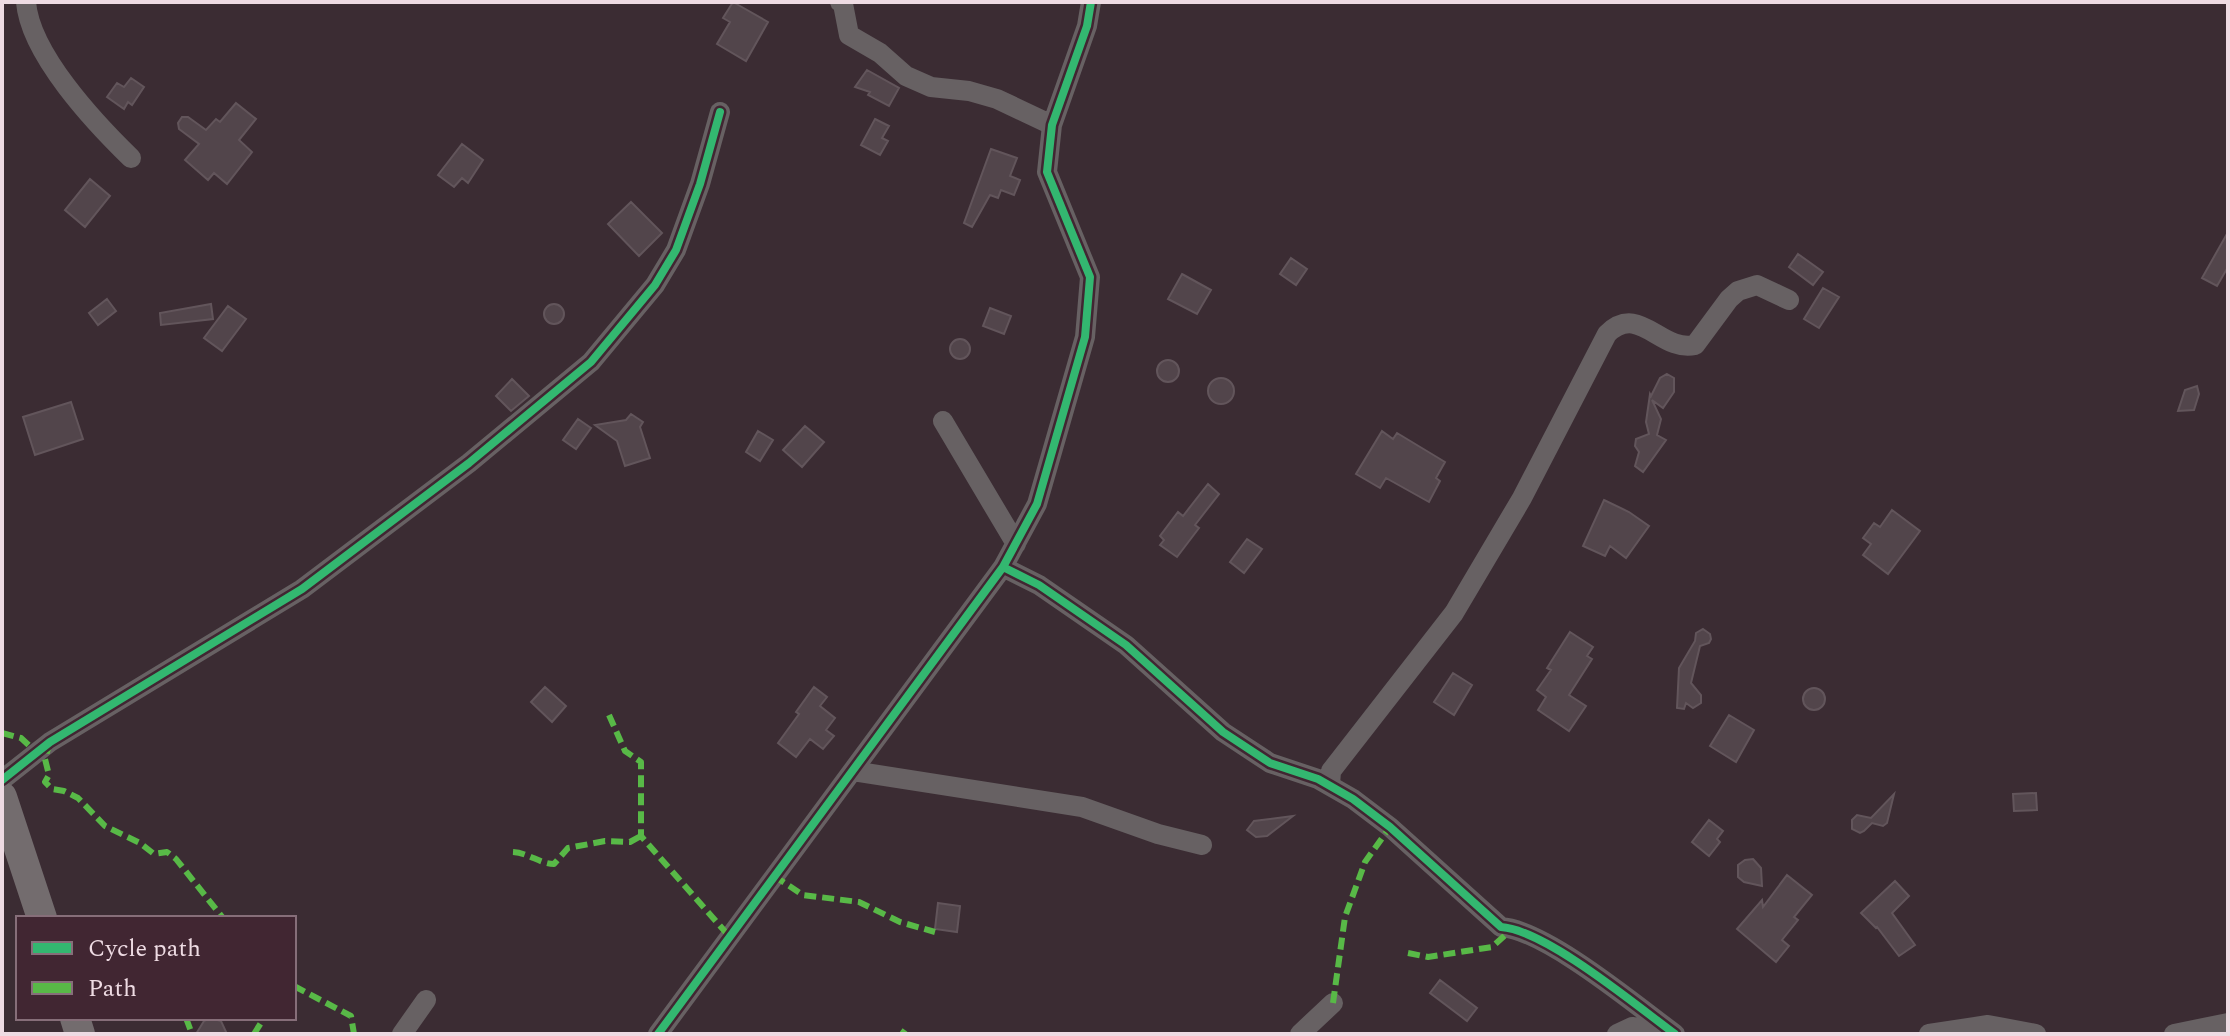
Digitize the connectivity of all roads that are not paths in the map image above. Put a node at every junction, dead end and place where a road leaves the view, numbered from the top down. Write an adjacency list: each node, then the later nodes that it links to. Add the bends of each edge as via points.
1 (26, 2): 6 (street, via 33,28 62,81)
2 (840, 2): 5 (street, via 849,35 906,76 931,87 997,99)
3 (1091, 2): 5 (street)
4 (720, 112): 12 (street, via 676,250 655,285 591,362 469,463 302,589 50,742)
5 (1052, 125): 9 (street, via 1047,172 1090,277 1090,300 1085,337 1037,504)
6 (131, 158)
7 (1789, 300): 13 (street, via 1757,285 1738,291 1695,345 1684,348 1632,323 1617,325 1607,334 1522,498 1454,613 1331,771)
8 (943, 421): 9 (street)
9 (1016, 544): 10 (street)
10 (1003, 567): 11 (street); 13 (street, via 1039,585 1126,645 1223,732 1286,770)
11 (853, 771): 15 (street, via 1082,807); 21 (street)
12 (2, 780)
13 (1330, 785): 24 (street, via 1390,827 1501,927 1537,938)
14 (2, 797): 16 (main road)
15 (1202, 845)
16 (41, 916)
17 (426, 1000): 20 (street)
18 (1333, 1003): 22 (street)
19 (2228, 1023): 27 (street)
20 (402, 1034)
21 (658, 1034)
22 (1300, 1034)
23 (1617, 1034): 24 (street, via 1632,1027)
24 (1675, 1034)
25 (1929, 1034): 26 (street, via 1988,1025)
26 (2036, 1034)
27 (2174, 1034)

